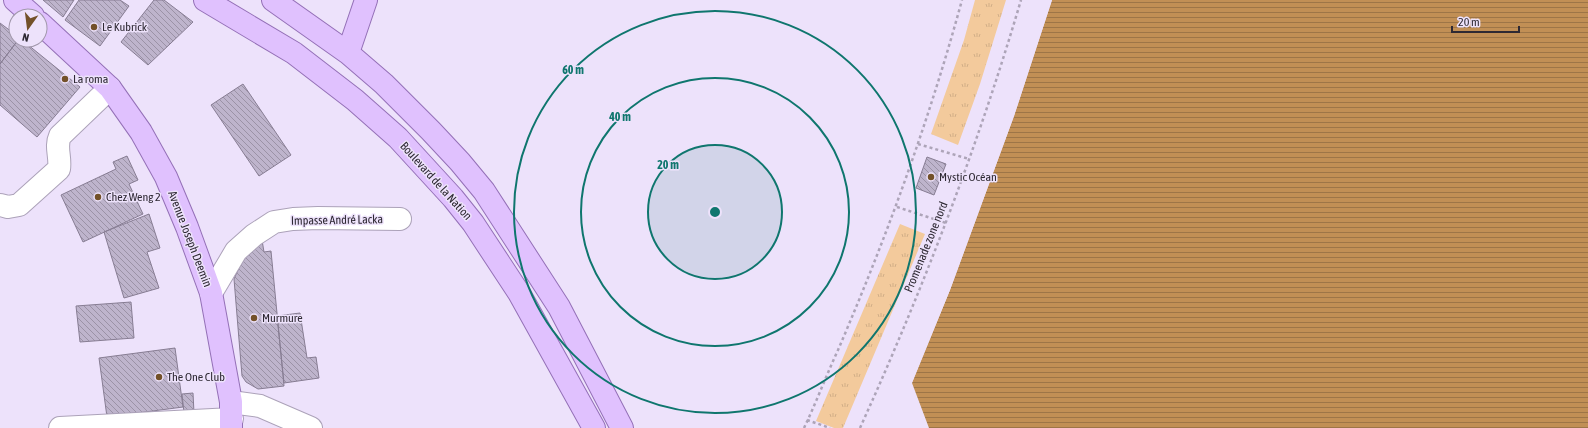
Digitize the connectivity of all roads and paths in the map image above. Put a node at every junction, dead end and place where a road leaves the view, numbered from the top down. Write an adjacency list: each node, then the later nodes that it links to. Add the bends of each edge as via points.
1 (15, 0): 7 (main road)
2 (205, 0): 22 (main road, Boulevard de la Nation, via 294,54 355,100 398,138 438,182 473,223 519,293)
3 (273, 0): 9 (main road)
4 (366, 0): 9 (main road)
5 (962, 0): 11 (path, via 945,63)
6 (1021, 0): 12 (path, Promenade zone nord)
7 (24, 8)
8 (48, 30): 10 (main road, Avenue Joseph Deemin)
9 (348, 53): 23 (main road, via 384,84 431,131 484,191 560,307)
10 (110, 88): 13 (street, via 60,136 57,143 59,168 20,205); 17 (main road, Avenue Joseph Deemin, via 141,132 166,177)
11 (918, 144): 12 (path); 14 (path)
12 (969, 159): 16 (path, Promenade zone nord)
13 (0, 205)
14 (897, 207): 16 (path); 19 (path, via 869,279)
15 (400, 219): 17 (street, Impasse André Lacka, via 318,218 274,222 236,251)
16 (946, 223): 26 (path, Promenade zone nord, via 893,356)
17 (211, 293): 18 (main road, Avenue Joseph Deemin)
18 (231, 416): 20 (street); 21 (street, via 260,406)
19 (807, 420): 24 (path); 25 (path)
20 (60, 428)
21 (311, 428)
22 (594, 428)
23 (622, 428)
24 (804, 428)
25 (830, 428)
26 (860, 428)

